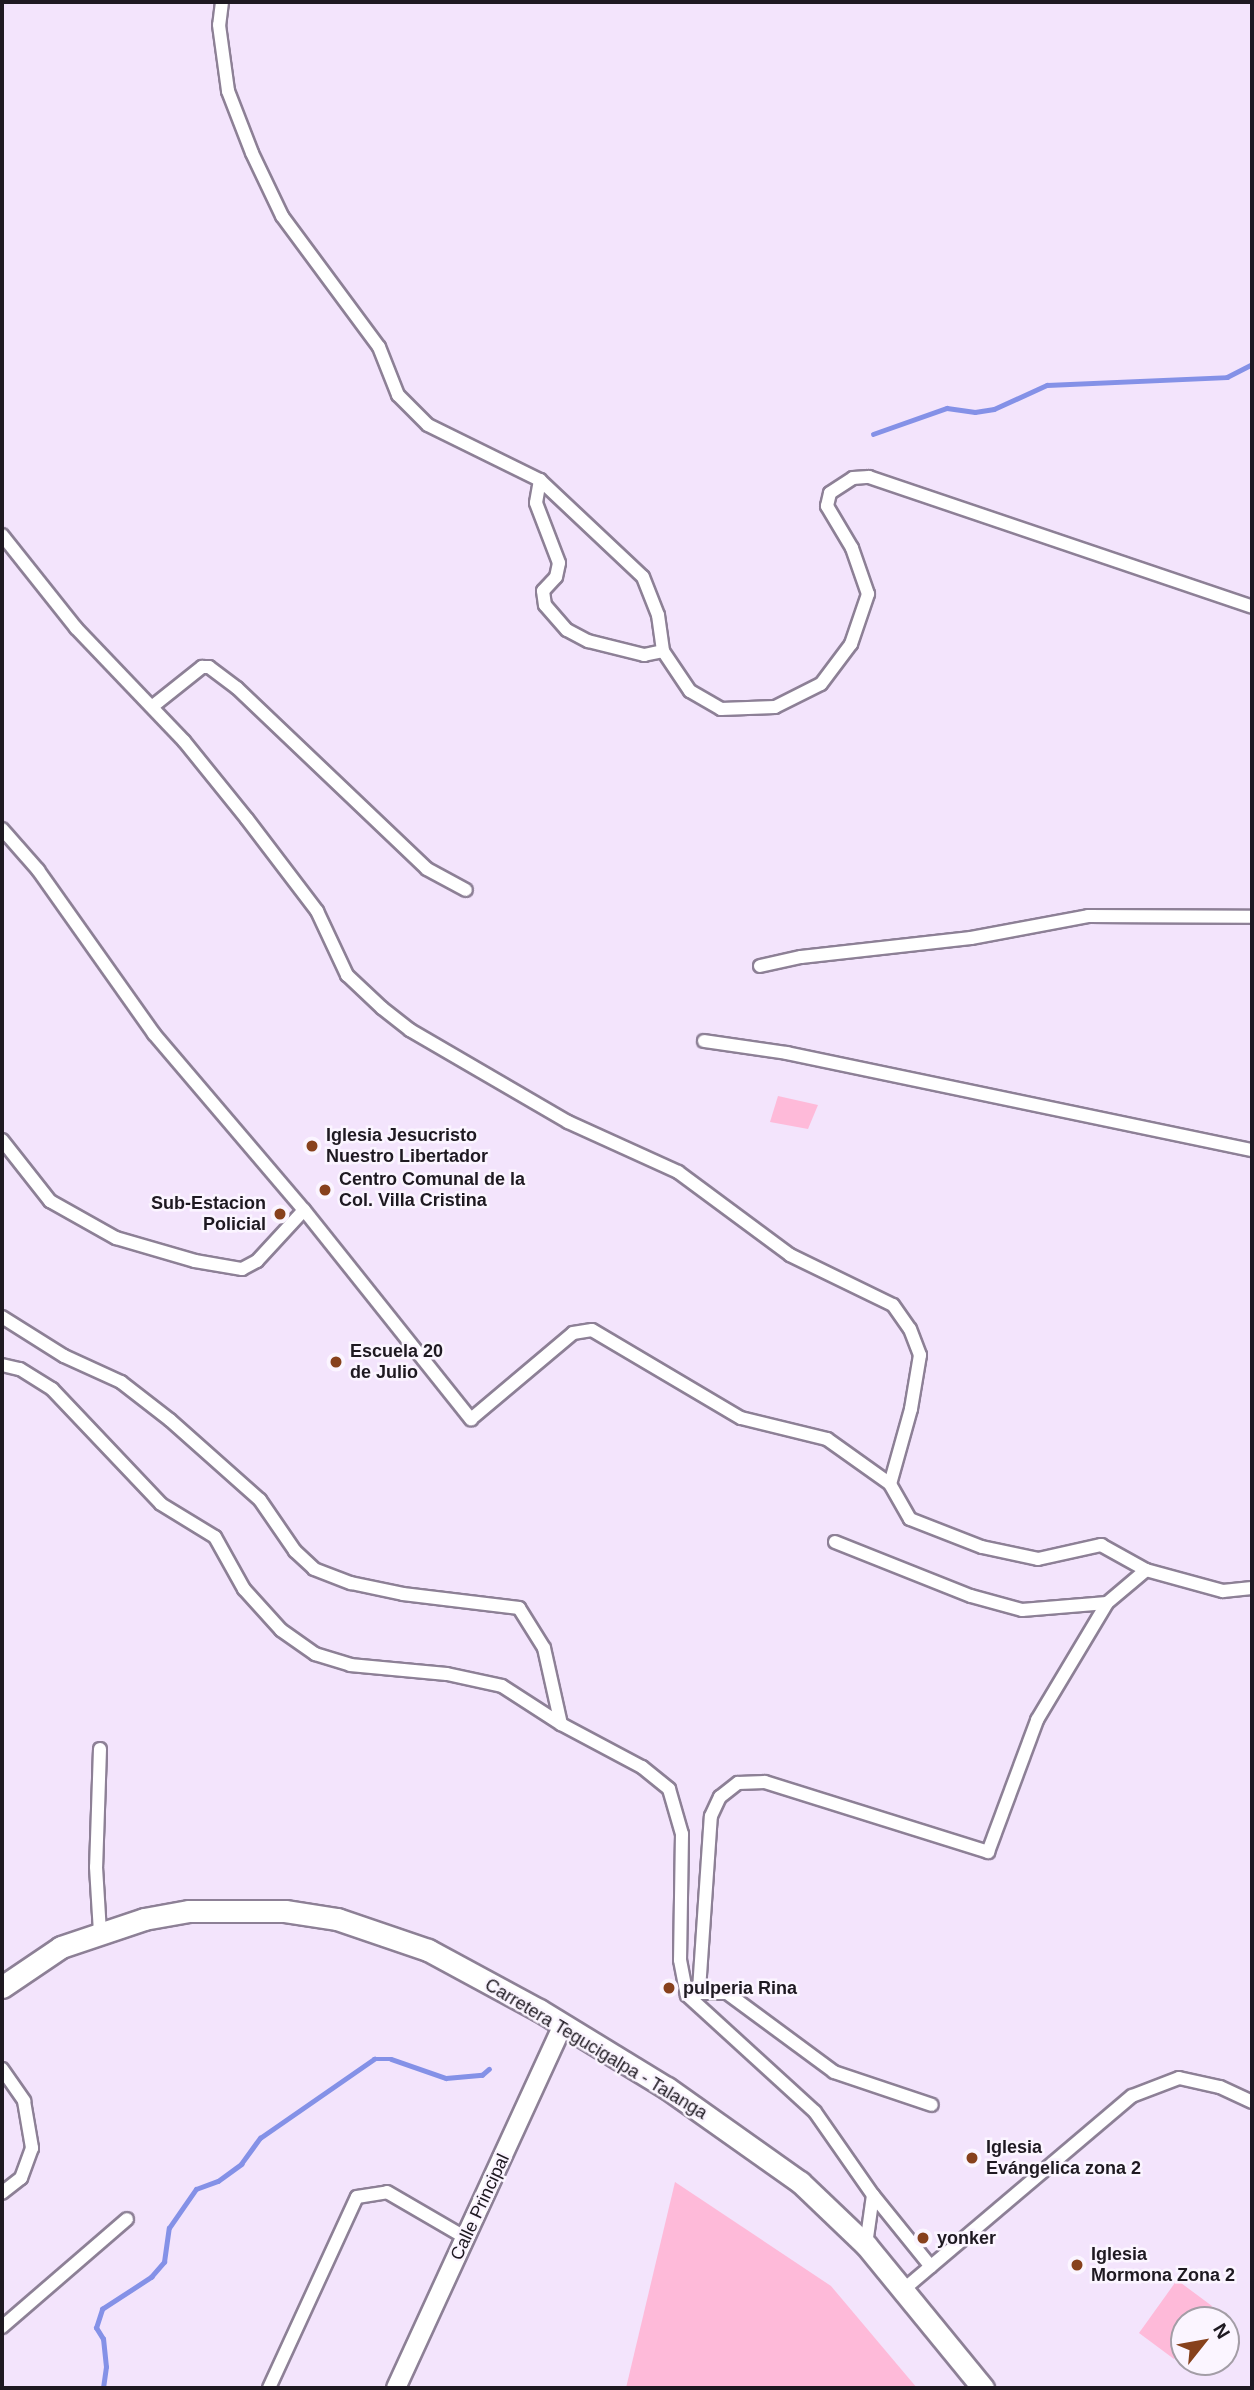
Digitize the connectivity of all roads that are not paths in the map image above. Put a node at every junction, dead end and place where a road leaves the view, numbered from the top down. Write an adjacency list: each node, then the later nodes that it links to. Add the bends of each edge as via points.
1 (222, 2): 2 (street, via 219,25 228,91 252,153 282,216 379,347 398,395 428,425)
2 (540, 480): 5 (street, via 643,577 658,615); 5 (street, via 537,503 559,563 556,577 543,591 545,605 567,630 588,641 644,655)
3 (2, 535): 6 (street, via 76,628)
4 (1252, 607): 5 (street, via 869,477 853,478 830,493 827,506 852,548 868,594 850,644 821,684 775,707 721,709 690,691)
5 (663, 651)
6 (153, 706): 8 (street, via 202,667 209,667 237,688 427,869); 17 (street, via 297,883 317,911 347,975 401,1023 568,1122 678,1172 790,1255 894,1305 920,1354 911,1409)
7 (2, 829): 14 (street, via 38,870 154,1034)
8 (466, 890)
9 (1252, 917): 10 (street, via 1088,916 958,940 801,957)
10 (760, 966)
11 (704, 1041): 13 (street, via 787,1053)
12 (2, 1140): 14 (street, via 50,1201 116,1238 195,1261 242,1269 257,1261)
13 (1252, 1150)
14 (304, 1210): 17 (street, via 471,1419 573,1332 592,1330 741,1418 827,1439)
15 (2, 1317): 22 (street, via 64,1356 121,1382 170,1420 260,1500 295,1551 314,1569 351,1583 407,1595 519,1608 544,1648)
16 (2, 1364): 22 (street, via 20,1369 52,1389 161,1504 215,1537 244,1589 281,1630 315,1654 350,1665 447,1674 502,1686)
17 (890, 1484): 19 (street, via 911,1519 982,1547 1038,1559 1101,1545)
18 (835, 1542): 21 (street, via 971,1596 1023,1610)
19 (1146, 1570): 20 (street, via 1223,1591); 21 (street)
20 (1252, 1588)
21 (1107, 1603): 26 (street, via 1037,1720 988,1852 765,1782 738,1783 720,1797 711,1816)
22 (561, 1724): 26 (street, via 642,1767 669,1788 682,1834 680,1960)
23 (100, 1749): 24 (street, via 96,1867)
24 (100, 1932): 25 (main road, Carretera Tegucigalpa - Talanga, via 61,1947); 27 (main road, Carretera Tegucigalpa - Talanga, via 144,1919 215,1909 285,1910 337,1919 428,1950)
25 (2, 1987)
26 (693, 1993): 30 (street, via 727,1993 834,2072); 32 (street, via 815,2112)
27 (563, 2025): 34 (street, Calle Principal); 35 (main road, Carretera Tegucigalpa - Talanga, via 667,2088 800,2182)
28 (2, 2069): 31 (street, via 24,2101 32,2148 20,2178)
29 (1252, 2102): 36 (street, via 1220,2087 1179,2078 1132,2096)
30 (932, 2105)
31 (2, 2193)
32 (873, 2195): 35 (street); 36 (street)
33 (127, 2219): 38 (street)
34 (466, 2238): 39 (street, via 387,2192 357,2197); 40 (street, Calle Principal)
35 (866, 2245): 37 (main road, Carretera Tegucigalpa - Talanga)
36 (931, 2267): 37 (street)
37 (903, 2291): 41 (main road, Carretera Tegucigalpa - Talanga)
38 (2, 2327)
39 (269, 2388)
40 (396, 2388)
41 (983, 2388)

